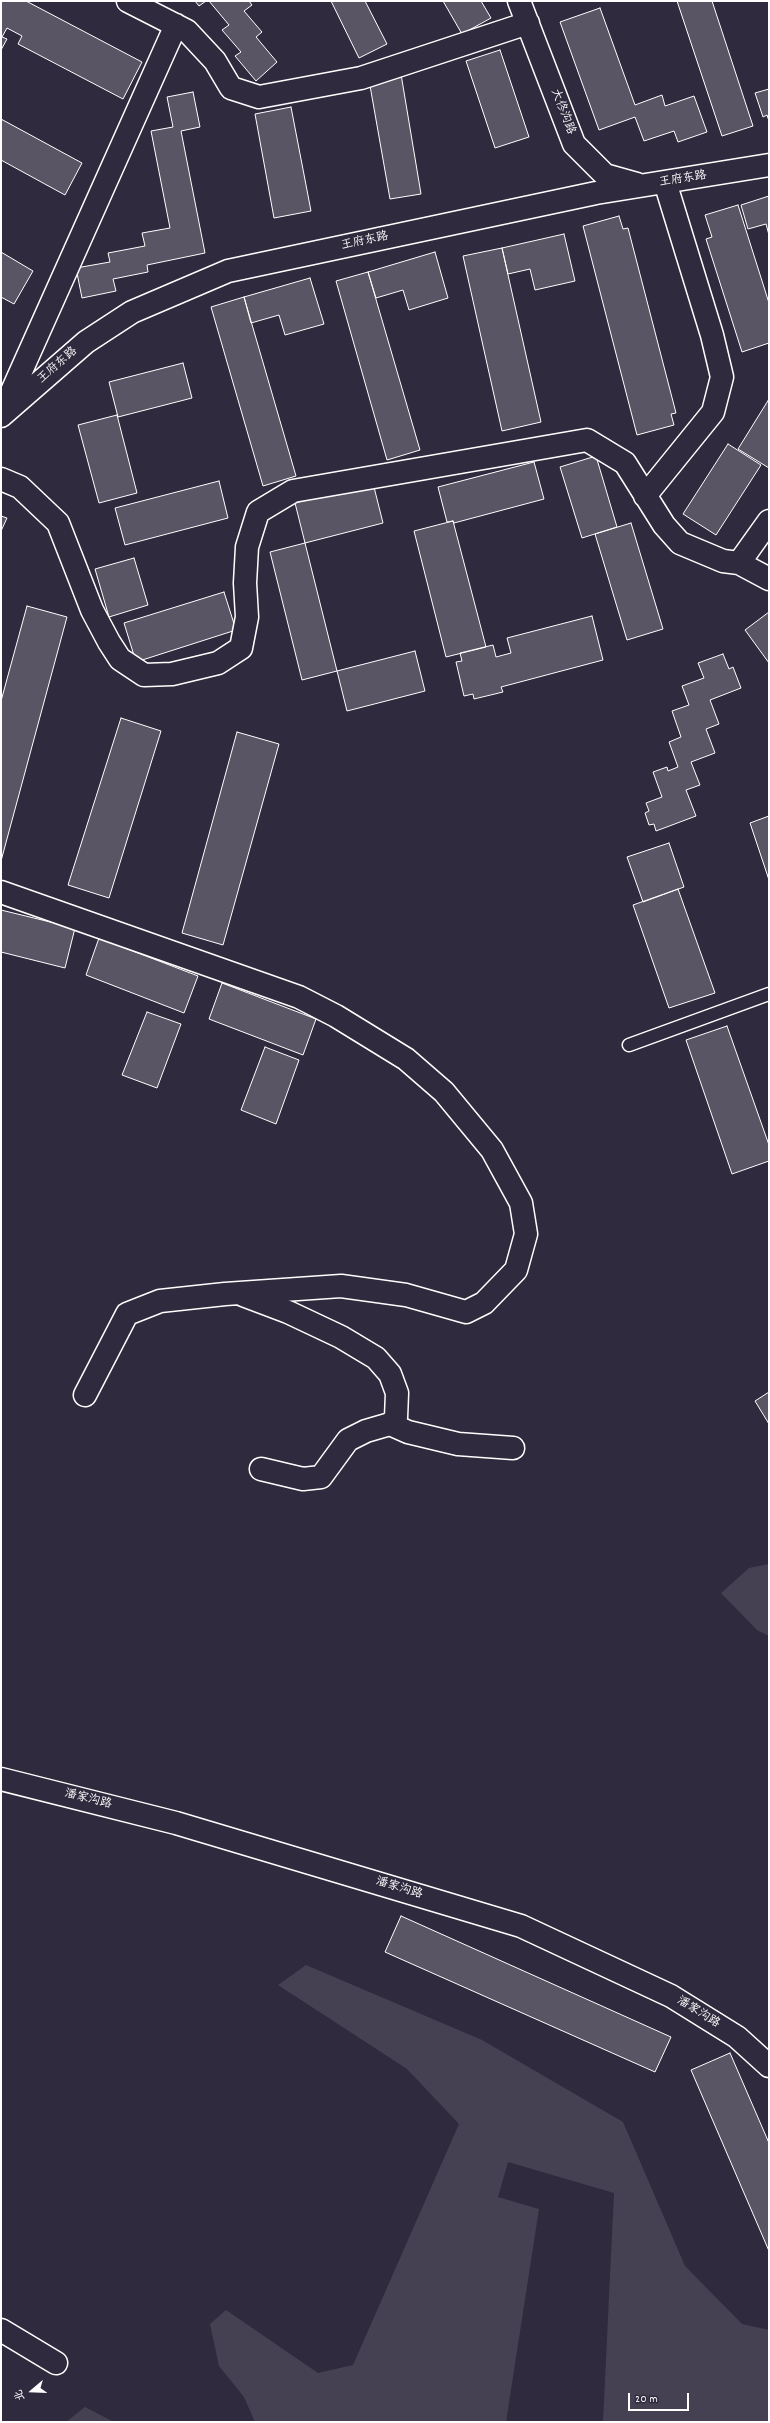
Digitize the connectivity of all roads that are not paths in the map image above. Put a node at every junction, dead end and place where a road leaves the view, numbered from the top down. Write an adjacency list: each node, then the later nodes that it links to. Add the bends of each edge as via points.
1 (128, 1): 4 (street)
2 (519, 1): 3 (street, 大佟沟路)
3 (528, 23): 4 (street, via 361,78 259,97 231,88 215,61 187,31); 7 (street, 大佟沟路, via 574,144 605,175)
4 (176, 25): 8 (street)
5 (769, 166): 6 (street, 王府东路)
6 (665, 182): 7 (street, 王府东路); 10 (street, via 712,335 722,377 713,412)
7 (644, 186): 8 (street, 王府东路, via 596,193 228,271 132,312 86,342)
8 (2, 415)
9 (1, 479): 10 (street, via 20,487 58,523 92,610 109,642 120,659 144,675 172,674 218,663 241,648 247,617 244,583 247,547 258,512 293,491 587,440 625,463)
10 (644, 496): 12 (street, via 680,543 723,561)
11 (769, 521): 12 (street)
12 (739, 563): 13 (street)
13 (769, 579)
14 (1, 892): 17 (street, via 299,997 336,1016 406,1059 444,1092 492,1150 521,1202 526,1234 516,1270 484,1303 466,1312 406,1295 341,1286)
15 (769, 994): 16 (lane)
16 (629, 1045)
17 (237, 1293): 18 (street, via 160,1301 127,1314); 19 (street, via 288,1312 341,1337 376,1358 390,1374 397,1393 396,1418)
18 (85, 1395)
19 (390, 1424): 20 (street, via 408,1432 458,1444); 21 (street, via 366,1431 348,1440 321,1477 303,1479)
20 (513, 1448)
21 (261, 1469)
22 (1, 1779): 23 (street, 潘家沟路, via 176,1822 521,1926 671,1996 737,2038)
23 (769, 2066)
24 (1, 2330): 25 (street)
25 (56, 2363)

